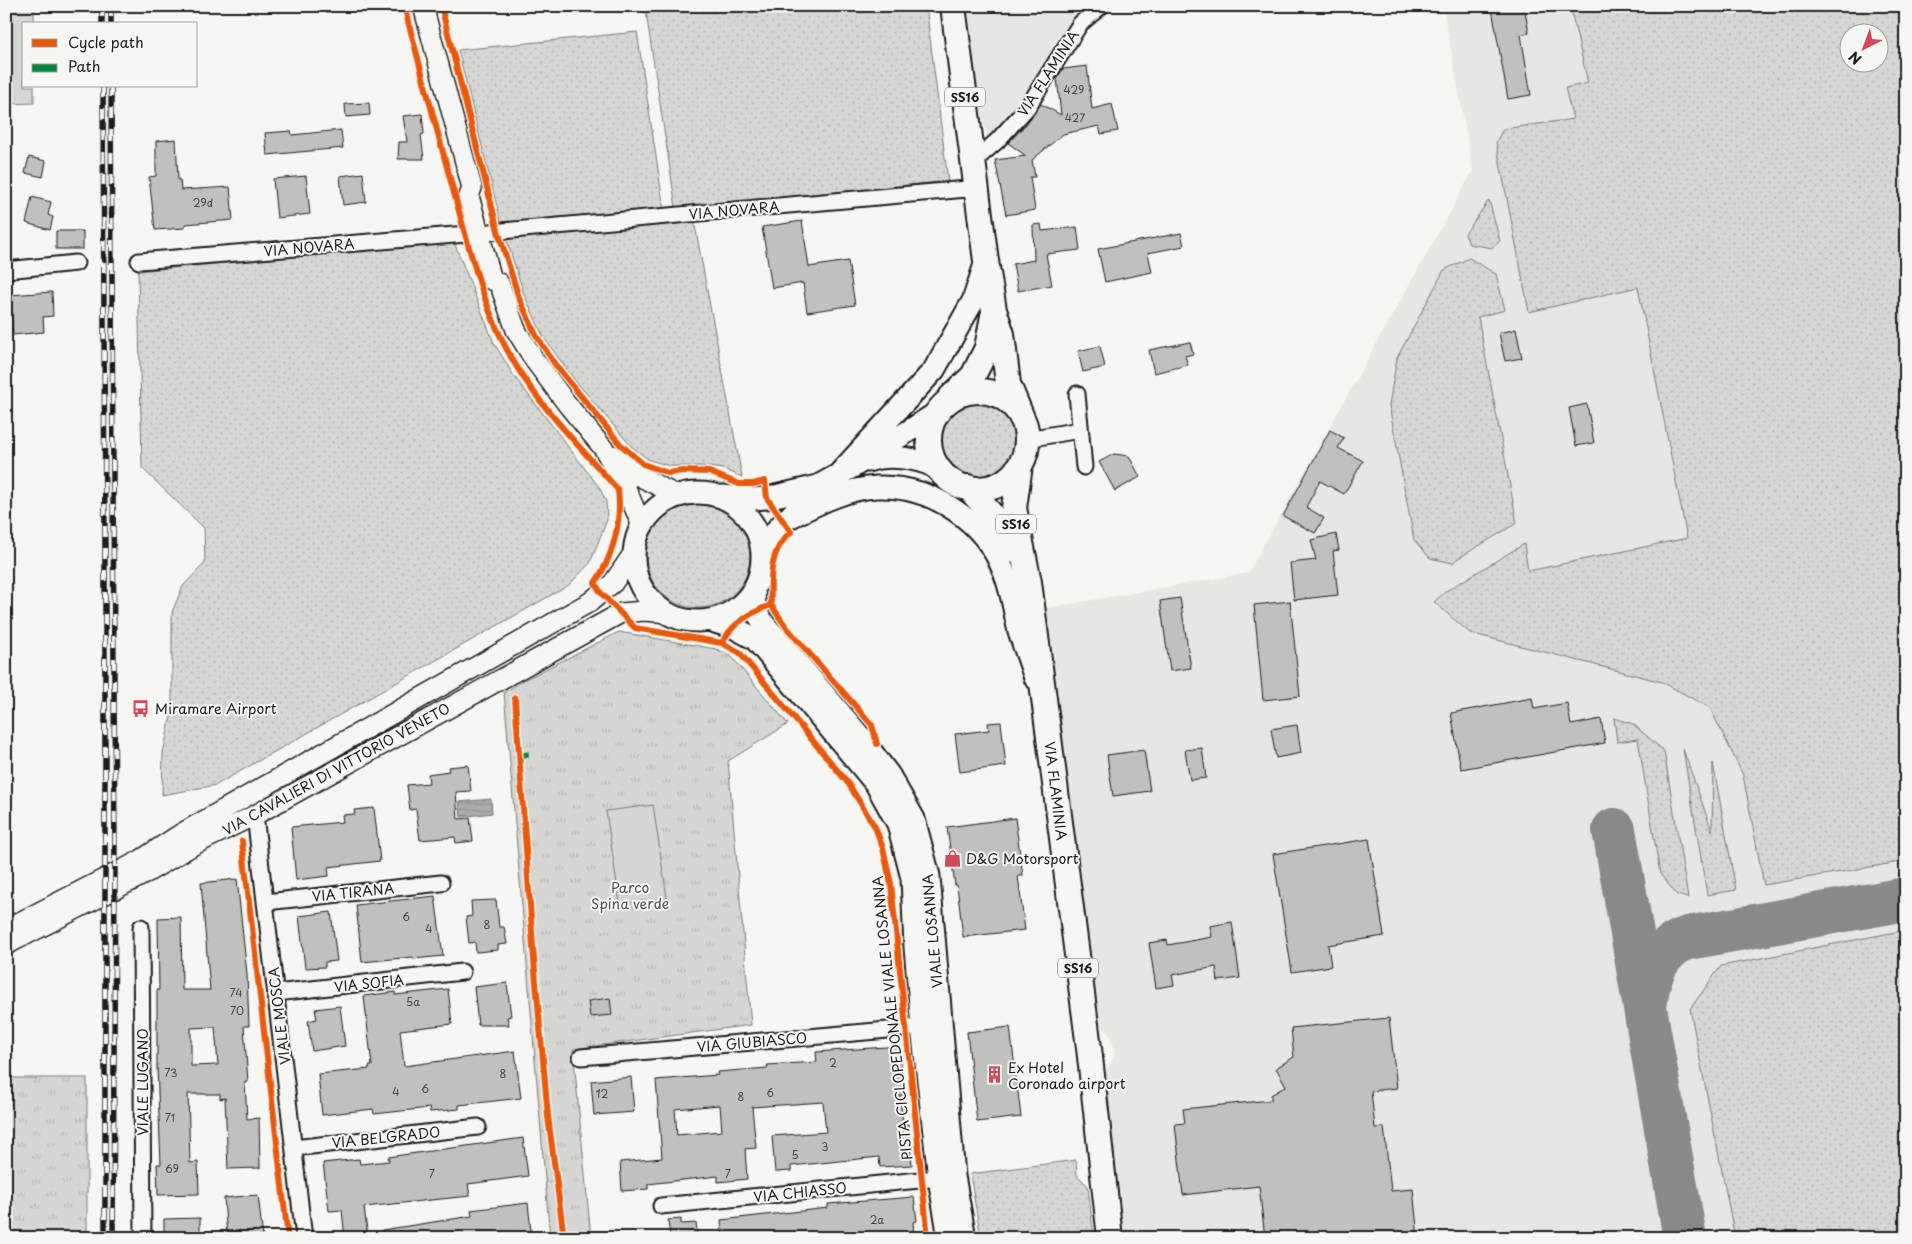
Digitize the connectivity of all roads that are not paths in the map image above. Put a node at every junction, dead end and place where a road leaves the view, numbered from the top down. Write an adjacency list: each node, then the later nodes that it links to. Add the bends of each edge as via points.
1 (423, 6): 6 (street, via 472,188 470,196)
2 (953, 6): 4 (main road, SS16)
3 (1101, 6): 4 (street, VIA FLAMINIA, via 1080,24 1027,108)
4 (974, 161): 5 (main road, SS16)
5 (978, 188): 6 (street, VIA NOVARA); 8 (main road, SS16)
6 (485, 232): 7 (street, VIA NOVARA); 16 (street, via 492,280 499,283 516,330 566,404)
7 (139, 261)
8 (986, 261): 11 (main road, SS16); 21 (main road, via 973,302 934,370)
9 (76, 263): 10 (street)
10 (6, 270)
11 (994, 310): 13 (main road, via 987,348 973,376); 15 (main road, SS16, via 1002,334 1008,384)
12 (1076, 394): 14 (street)
13 (941, 407): 15 (main road, via 962,393 991,392 1016,408); 18 (main road); 20 (main road, via 929,438 932,457)
14 (1080, 430): 15 (street); 19 (street)
15 (1026, 432): 17 (main road, via 1024,457)
16 (604, 449): 24 (street, via 639,476); 26 (street)
17 (1020, 465): 22 (main road, via 1001,483 985,488); 29 (main road, VIA FLAMINIA / SS16, via 1014,508)
18 (856, 466): 20 (main road, via 875,458 894,457 926,463); 21 (main road)
19 (1084, 467)
20 (943, 473): 22 (main road, via 950,480)
21 (828, 481): 23 (main road, via 754,500); 25 (main road)
22 (968, 487): 29 (main road, via 1007,533)
23 (714, 495): 24 (main road, VIA CAVALIERI DI VITTORIO VENETO, via 690,493); 28 (main road, VIA CAVALIERI DI VITTORIO VENETO, via 735,504 747,516 756,530)
24 (678, 496): 26 (main road, VIA CAVALIERI DI VITTORIO VENETO, via 657,508)
25 (791, 516): 28 (main road); 33 (main road, via 835,497 876,487 904,488 925,494 958,511 984,536 1004,572)
26 (642, 526): 27 (main road, VIA CAVALIERI DI VITTORIO VENETO)
27 (634, 551): 31 (main road, VIA CAVALIERI DI VITTORIO VENETO, via 643,588); 34 (street, VIA CAVALIERI DI VITTORIO VENETO, via 613,583 590,602)
28 (762, 551): 30 (main road, VIA CAVALIERI DI VITTORIO VENETO, via 762,564)
29 (1029, 582): 33 (main road, VIA FLAMINIA / SS16)
30 (754, 588): 32 (main road, VIA CAVALIERI DI VITTORIO VENETO, via 739,606); 52 (main road, VIALE LOSANNA, via 755,610 765,625 890,775 914,819 929,876 954,1176)
31 (669, 613): 32 (main road, VIA CAVALIERI DI VITTORIO VENETO, via 688,620); 35 (street, VIA CAVALIERI DI VITTORIO VENETO, via 621,613)
32 (708, 620): 43 (main road, VIALE LOSANNA, via 755,639 876,784 894,816 912,878)
33 (1045, 705): 53 (main road, VIA FLAMINIA / SS16)
34 (248, 796): 35 (street, VIALE MOSCA); 39 (street, VIA CAVALIERI DI VITTORIO VENETO, via 139,861)
35 (255, 815): 37 (street, VIALE MOSCA); 40 (street, VIA CAVALIERI DI VITTORIO VENETO)
36 (441, 883): 37 (street, VIA TIRANA)
37 (266, 902): 42 (street, VIALE MOSCA)
38 (141, 927): 49 (street, VIALE LUGANO)
39 (6, 929)
40 (6, 945)
41 (462, 972): 42 (street, VIA SOFIA)
42 (276, 993): 46 (street, VIALE MOSCA)
43 (922, 1028): 44 (street, VIA GIUBIASCO); 47 (main road, VIALE LOSANNA)
44 (581, 1056)
45 (478, 1127): 46 (street, VIA BELGRADO)
46 (294, 1148): 50 (street, VIALE MOSCA)
47 (939, 1178): 48 (street, VIA CHIASSO); 51 (main road, VIALE LOSANNA)
48 (661, 1206)
49 (143, 1238)
50 (304, 1238)
51 (949, 1238)
52 (965, 1238)
53 (1110, 1238)

